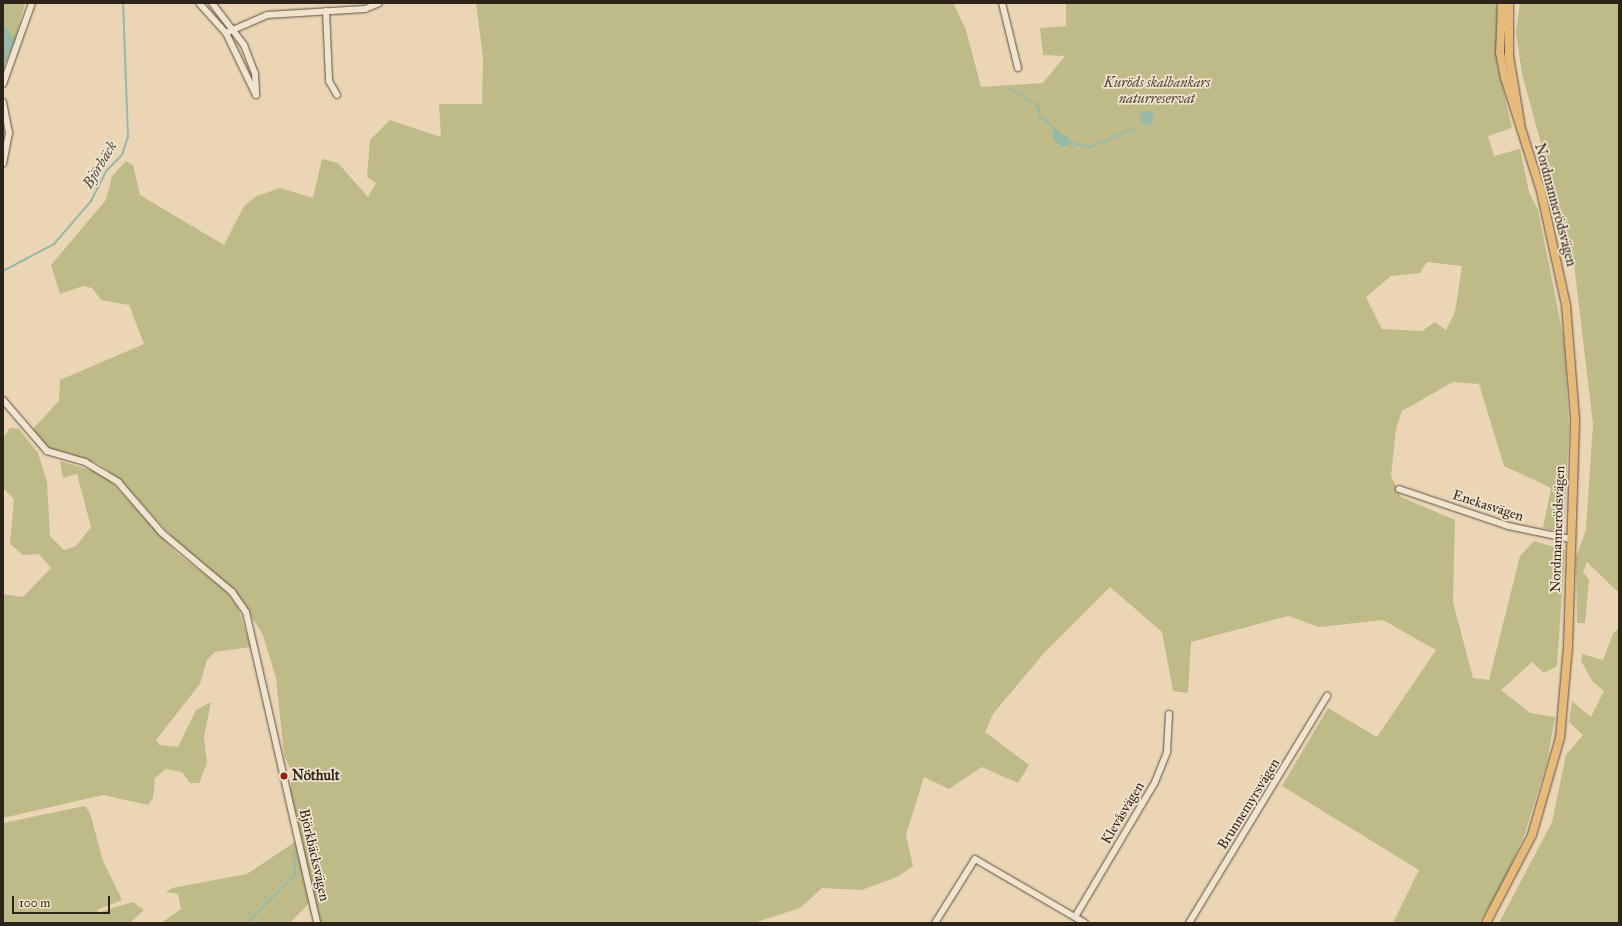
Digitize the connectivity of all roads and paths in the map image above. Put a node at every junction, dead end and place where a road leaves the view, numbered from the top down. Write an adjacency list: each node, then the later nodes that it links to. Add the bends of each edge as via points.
1 (32, 3): 12 (street)
2 (199, 3): 10 (street)
3 (212, 3): 9 (street)
4 (379, 3): 8 (street, via 365,10)
5 (1002, 3): 11 (street)
6 (1502, 3): 15 (main road, Nordmannerödsvägen, via 1500,53)
7 (1509, 3): 15 (main road, Nordmannerödsvägen, via 1508,49)
8 (326, 11): 9 (street, via 267,15); 13 (street, via 329,82)
9 (234, 28): 10 (street); 10 (street, via 254,73 256,95)
10 (226, 33)
11 (1018, 68)
12 (3, 84)
13 (337, 95)
14 (3, 102): 16 (street, via 9,133)
15 (1520, 126): 19 (main road, Nordmannerödsvägen, via 1555,244 1573,361)
16 (3, 163)
17 (3, 400): 23 (street, Björkbäcksvägen, via 40,446 62,458 103,470 130,494 179,550 232,592 246,612)
18 (1399, 489): 19 (street, Enekasvägen, via 1508,526)
19 (1571, 539): 27 (main road, Nordmannerödsvägen, via 1567,668 1560,738 1532,835)
20 (1327, 696): 26 (street, Brunnemyrsvägen)
21 (1169, 714): 22 (street, Klevåsvägen, via 1167,752 1155,782)
22 (1075, 917): 24 (street, via 975,859); 25 (street)
23 (316, 923)
24 (935, 923)
25 (1085, 923)
26 (1189, 923)
27 (1486, 923)

